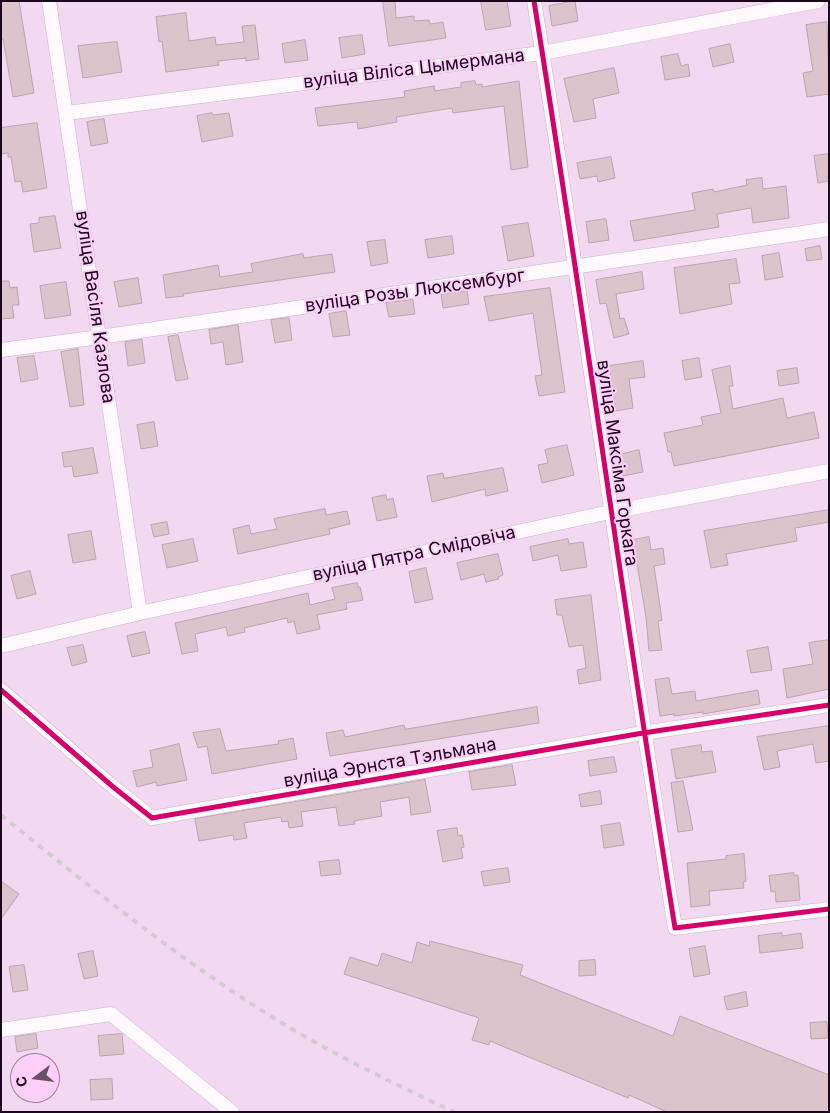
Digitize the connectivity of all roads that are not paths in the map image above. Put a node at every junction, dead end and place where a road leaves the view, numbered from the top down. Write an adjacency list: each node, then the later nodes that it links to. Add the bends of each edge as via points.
1 (49, 1): 5 (street, вуліца Васіля Казлова)
2 (534, 1): 4 (street, вуліца Максіма Горкага)
3 (818, 1): 4 (street, вуліца Віліса Цымермана)
4 (542, 52): 5 (street, вуліца Віліса Цымермана); 7 (street, вуліца Максіма Горкага)
5 (67, 113): 8 (street, вуліца Васіля Казлова)
6 (829, 229): 7 (street, вуліца Розы Люксембург)
7 (576, 267): 8 (street, вуліца Розы Люксембург); 11 (street, вуліца Максіма Горкага)
8 (100, 338): 9 (street, вуліца Розы Люксембург); 12 (street, вуліца Васіля Казлова)
9 (1, 350)
10 (829, 471): 11 (street, вуліца Пятра Смідовіча)
11 (610, 512): 12 (street, вуліца Пятра Смідовіча); 16 (street, вуліца Максіма Горкага)
12 (140, 613): 13 (street, вуліца Пятра Смідовіча)
13 (1, 646)
14 (1, 690): 16 (street, вуліца Эрнста Тэльмана, via 152,818)
15 (829, 705): 16 (street, вуліца Эрнста Тэльмана)
16 (643, 733): 17 (street, вуліца Максіма Горкага, via 675,928)
17 (829, 909)
18 (1, 1030): 19 (street, via 111,1014)
19 (232, 1112)

